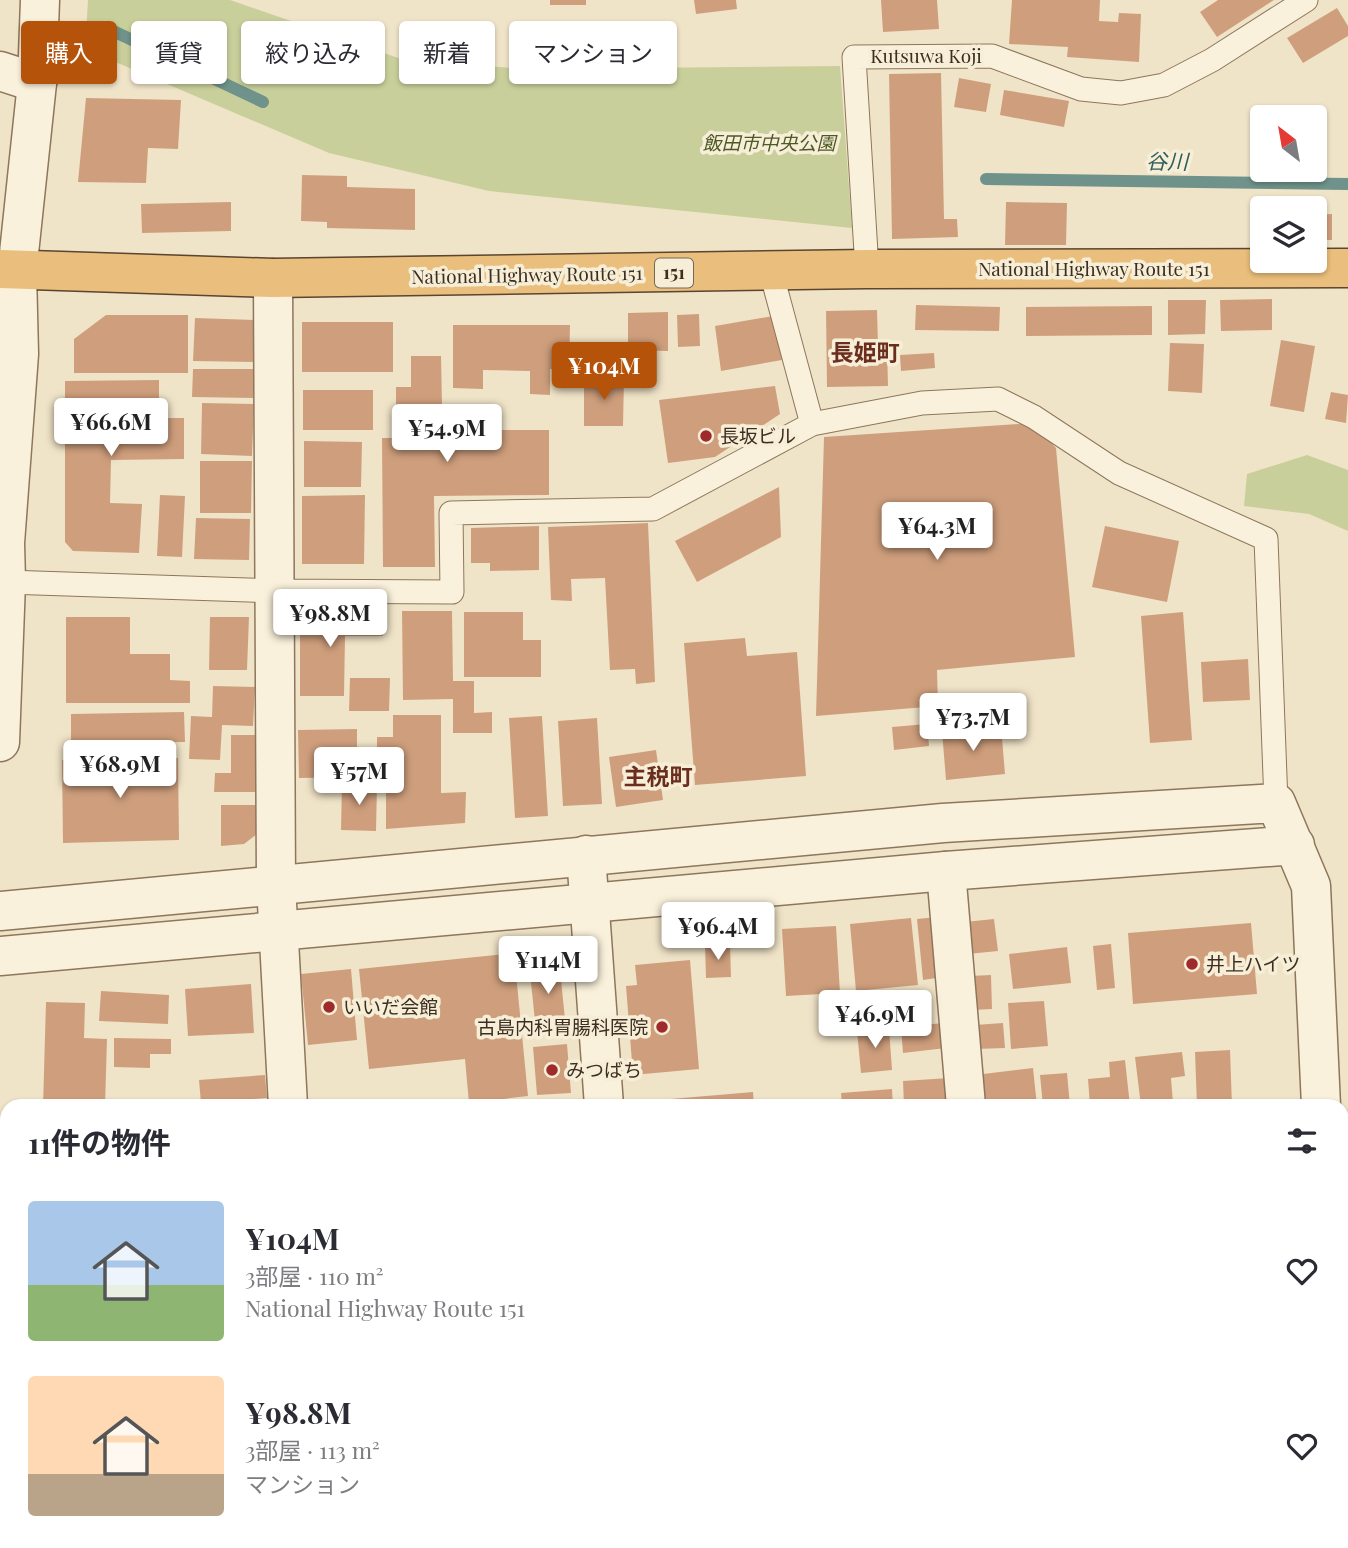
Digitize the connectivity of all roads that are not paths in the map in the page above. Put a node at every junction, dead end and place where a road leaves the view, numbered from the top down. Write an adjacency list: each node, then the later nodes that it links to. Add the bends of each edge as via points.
1 (40, 0): 3 (street)
2 (1306, 0): 8 (lane, Kutsuwa Koji, via 1164,85 1121,93 1081,89 992,56 854,57)
3 (39, 21)
4 (21, 70): 5 (street)
5 (0, 71)
6 (36, 84): 9 (street)
7 (1348, 268): 8 (highway, National Highway Route 151 / 151)
8 (867, 269): 10 (highway, National Highway Route 151 / 151)
9 (8, 270): 11 (highway, National Highway Route 151 / 151); 13 (street, via 19,354)
10 (771, 272): 11 (highway, National Highway Route 151 / 151); 12 (lane)
11 (273, 278): 14 (street)
12 (813, 424): 14 (lane, via 653,509 451,513 452,592); 16 (lane, via 922,403 998,399 1119,473 1266,539)
13 (3, 582): 14 (lane); 15 (street)
14 (276, 591): 20 (street)
15 (0, 743)
16 (1276, 803): 17 (street); 18 (street, via 943,823)
17 (1295, 845): 19 (street); 28 (street, via 1311,887)
18 (586, 855): 20 (street); 21 (street)
19 (946, 871): 21 (street); 27 (street)
20 (276, 885): 22 (street); 23 (street)
21 (590, 905): 23 (street); 26 (street)
22 (0, 911)
23 (280, 932): 24 (street); 25 (street)
24 (0, 956)
25 (288, 1099)
26 (604, 1099)
27 (965, 1099)
28 (1321, 1099)

